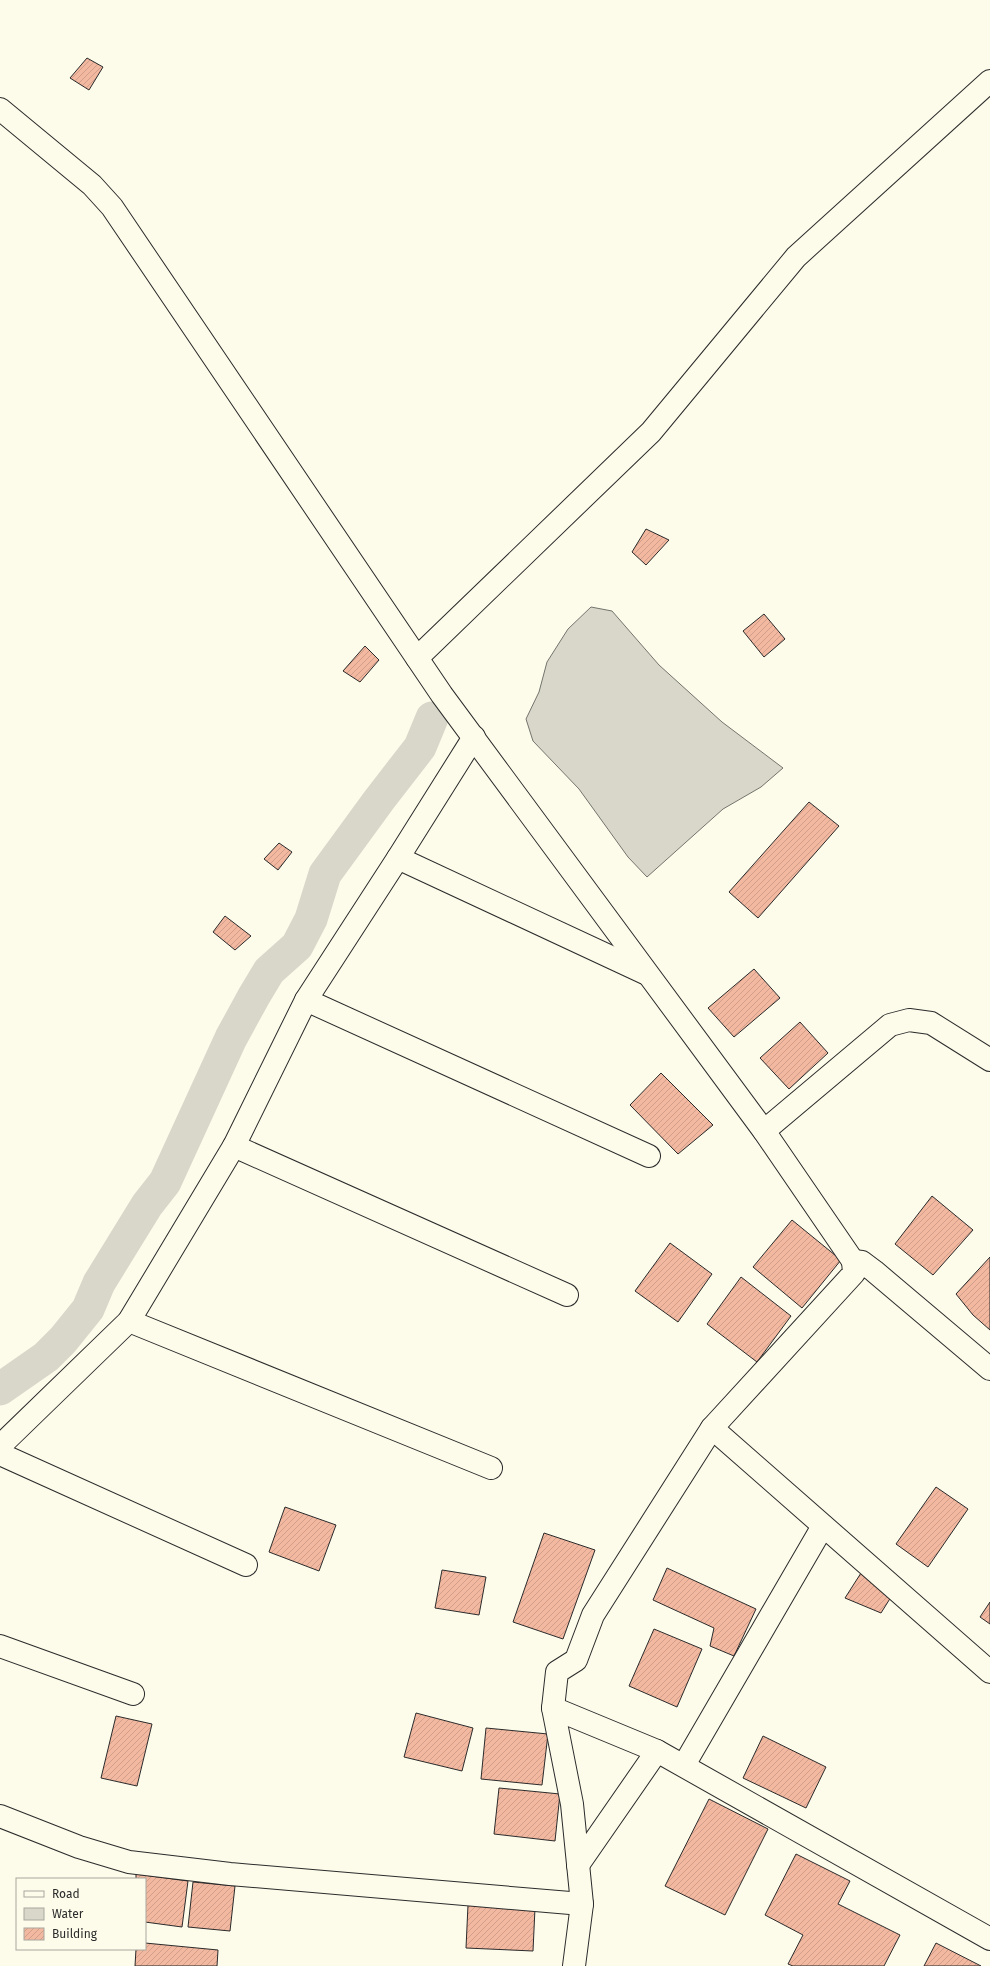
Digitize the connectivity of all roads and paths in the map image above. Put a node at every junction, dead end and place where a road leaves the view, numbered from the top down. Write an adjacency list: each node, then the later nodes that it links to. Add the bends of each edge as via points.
1 (990, 81): 3 (street, via 796,257 651,432)
2 (0, 109): 3 (street, via 92,185 112,207)
3 (417, 658): 4 (street)
4 (474, 737): 5 (street); 6 (street)
5 (398, 858): 6 (street); 7 (street)
6 (648, 974): 9 (street)
7 (306, 1000): 10 (street); 11 (street)
8 (990, 1060): 9 (street, via 931,1023 909,1020 890,1025)
9 (764, 1131): 12 (street)
10 (234, 1146): 13 (street); 14 (street)
11 (649, 1156)
12 (853, 1261): 15 (street, via 862,1262 874,1271); 16 (street, via 854,1273)
13 (567, 1295)
14 (129, 1321): 17 (street); 19 (street)
15 (990, 1369)
16 (712, 1428): 20 (street); 25 (street, via 594,1615 576,1660 558,1672)
17 (0, 1446)
18 (0, 1454): 21 (street)
19 (491, 1468)
20 (823, 1526): 23 (street); 27 (street)
21 (246, 1565)
22 (0, 1646): 24 (street)
23 (990, 1672)
24 (134, 1694)
25 (553, 1708): 26 (street); 29 (street, via 572,1804)
26 (657, 1751): 27 (street); 29 (street)
27 (684, 1765): 31 (street)
28 (0, 1816): 30 (street, via 79,1848 129,1862 230,1874)
29 (578, 1865): 30 (street)
30 (582, 1904): 32 (street)
31 (990, 1940)
32 (574, 1966)

